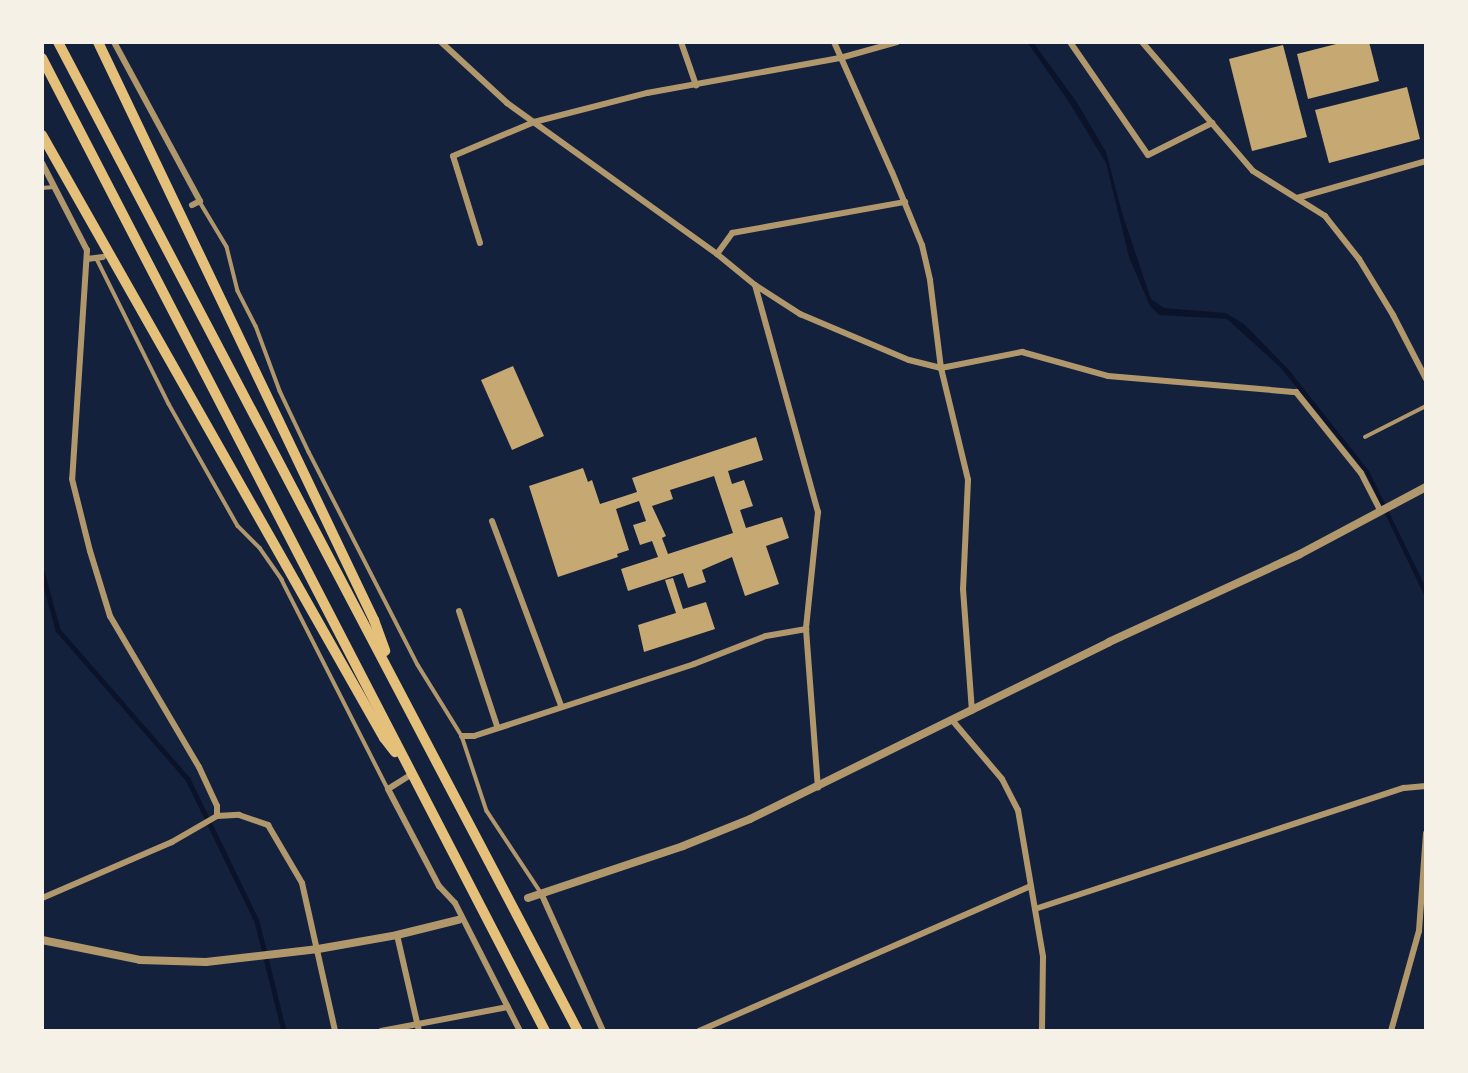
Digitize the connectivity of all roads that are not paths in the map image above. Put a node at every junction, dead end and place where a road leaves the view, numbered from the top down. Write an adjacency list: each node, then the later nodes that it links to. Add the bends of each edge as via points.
1 (98, 42): 38 (highway, via 374,620)
2 (114, 42): 21 (street)
3 (441, 42): 13 (street)
4 (681, 42): 12 (street)
5 (834, 42): 10 (street)
6 (897, 42): 10 (street)
7 (1070, 42): 14 (street, via 1148,155)
8 (1143, 42): 14 (street)
9 (60, 46): 38 (highway)
10 (840, 58): 12 (street); 22 (street)
11 (42, 59): 44 (highway)
12 (696, 85): 13 (street)
13 (534, 122): 24 (street, via 453,156); 25 (street)
14 (1212, 123): 20 (street, via 1253,171)
15 (42, 135): 44 (highway, via 384,737)
16 (1426, 161): 20 (street)
17 (42, 163): 18 (street)
18 (54, 187): 19 (lane); 27 (street, via 88,250)
19 (42, 188)
20 (1297, 198): 30 (street, via 1325,216 1359,259)
21 (200, 201): 23 (street); 43 (lane, via 227,247 238,291 309,452 418,665)
22 (905, 202): 25 (street, via 732,233); 29 (street, via 930,280)
23 (192, 205)
24 (480, 243)
25 (717, 254): 28 (street)
26 (100, 258): 27 (street); 47 (lane, via 138,345 238,526 282,580)
27 (87, 259): 48 (street, via 72,479 110,616 199,767)
28 (755, 285): 29 (street, via 800,314 880,349); 37 (street, via 818,512)
29 (941, 368): 34 (street, via 1022,352 1108,376 1296,392 1361,473); 40 (street, via 968,480 963,589)
30 (1426, 379)
31 (1426, 405): 32 (lane)
32 (1365, 437)
33 (1426, 487): 34 (street)
34 (1380, 510): 40 (street, via 1300,554)
35 (492, 521): 39 (street)
36 (459, 611): 42 (street)
37 (806, 629): 39 (street, via 766,636); 46 (street)
38 (400, 690): 65 (highway)
39 (561, 706): 42 (street)
40 (972, 711): 41 (street)
41 (952, 720): 46 (street); 50 (street, via 1012,796)
42 (497, 726): 43 (street)
43 (462, 736): 51 (lane, via 487,811)
44 (412, 774): 47 (street); 64 (highway)
45 (1426, 786): 54 (street, via 1404,788)
46 (818, 788): 51 (street, via 683,846)
47 (388, 789): 59 (street, via 439,886 455,903)
48 (217, 816): 52 (street, via 172,842); 58 (street, via 239,815 268,825 302,883)
49 (1426, 833): 69 (street, via 1419,932)
50 (1031, 886): 54 (street); 67 (street)
51 (541, 893): 53 (street); 66 (street)
52 (42, 898)
53 (528, 898)
54 (1035, 909): 68 (street, via 1043,957)
55 (458, 920): 56 (street)
56 (397, 935): 58 (street); 60 (street)
57 (42, 940): 58 (street, via 140,960 206,962)
58 (318, 949): 61 (street)
59 (508, 1007): 60 (street); 63 (street)
60 (419, 1028): 62 (street)
61 (335, 1031)
62 (381, 1031)
63 (520, 1031)
64 (545, 1031)
65 (578, 1031)
66 (603, 1031)
67 (698, 1031)
68 (1042, 1031)
69 (1391, 1031)

